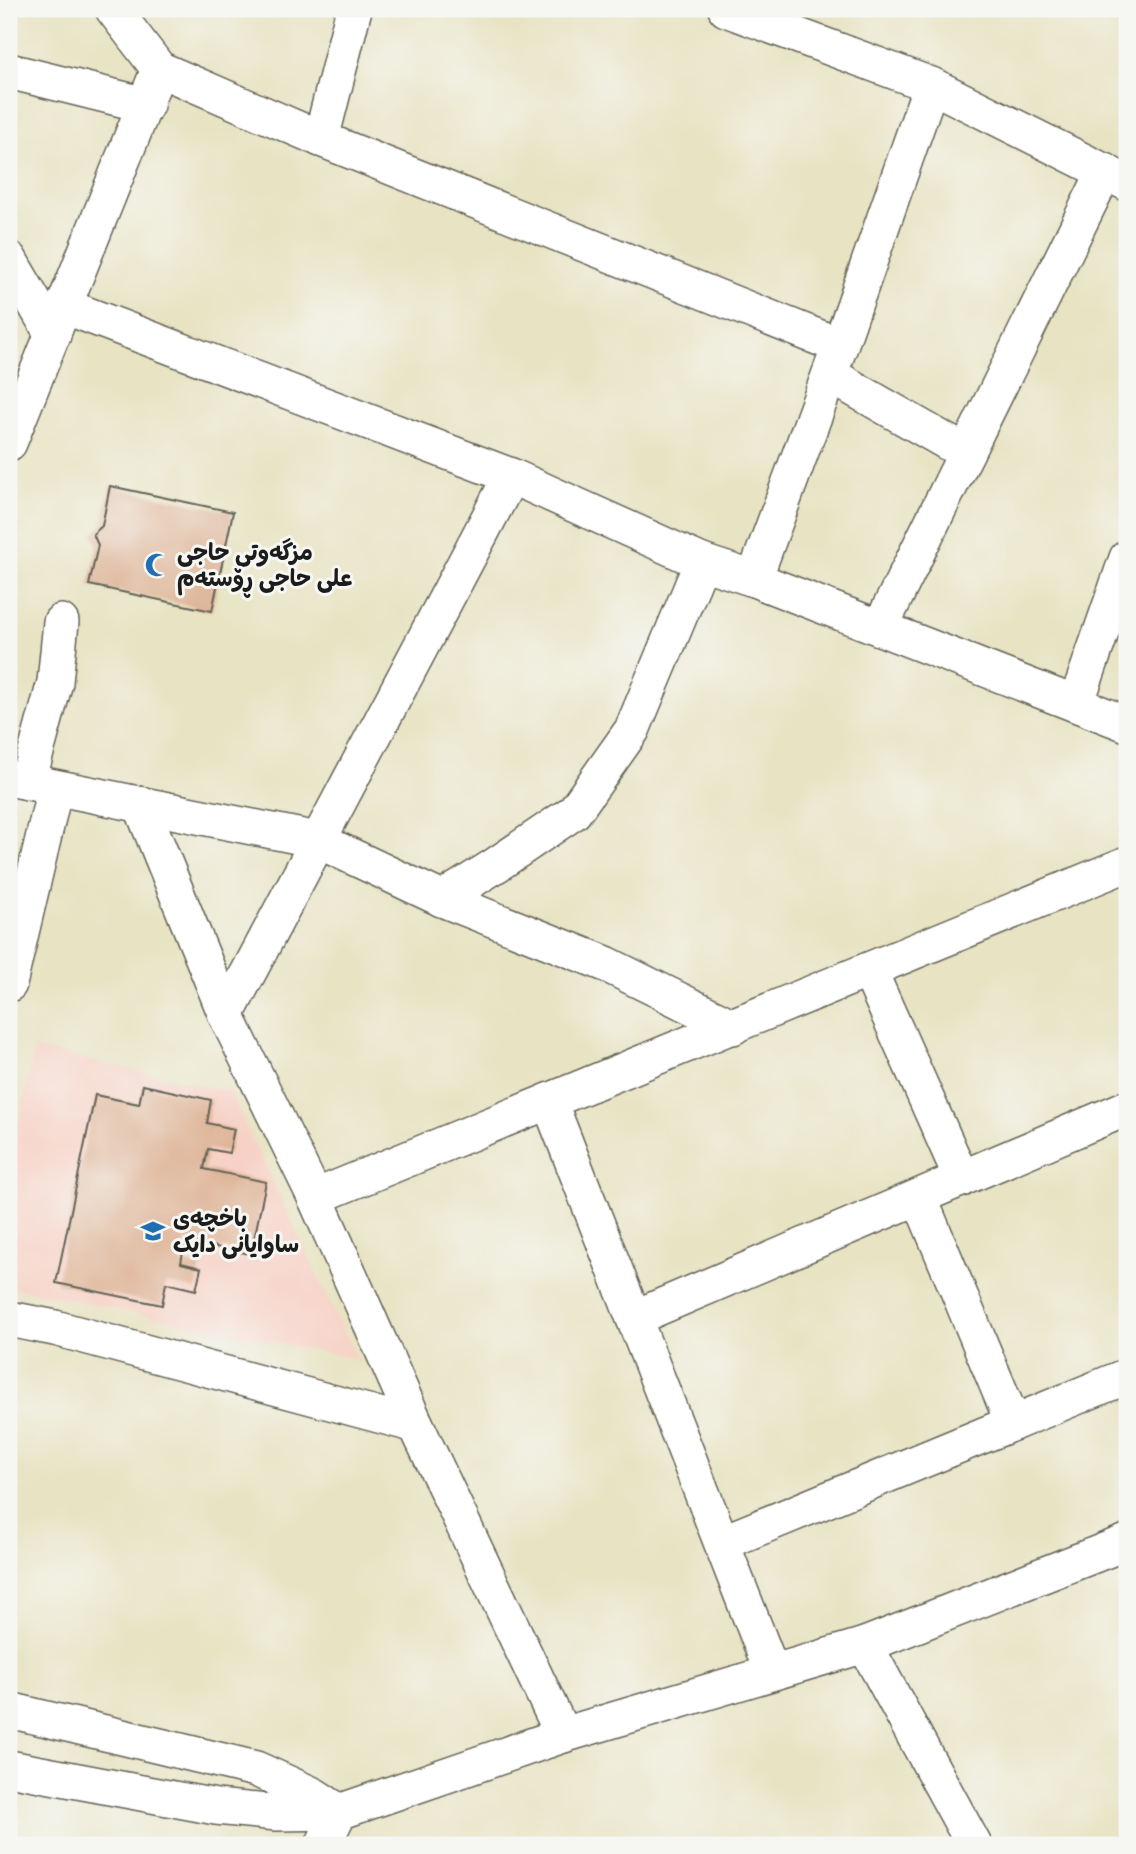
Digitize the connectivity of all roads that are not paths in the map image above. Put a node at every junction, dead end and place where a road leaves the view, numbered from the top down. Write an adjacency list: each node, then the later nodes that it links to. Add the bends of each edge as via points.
1 (113, 9): 4 (street)
2 (354, 9): 8 (street)
3 (726, 9): 6 (street)
4 (159, 69): 7 (street); 8 (street)
5 (9, 71): 7 (street)
6 (931, 85): 9 (street); 12 (street)
7 (146, 105): 11 (street)
8 (321, 139): 12 (street)
9 (1116, 177): 14 (street)
10 (9, 259): 11 (street)
11 (58, 320): 13 (street); 15 (street)
12 (835, 361): 14 (street); 18 (street)
13 (9, 443)
14 (966, 453): 20 (street)
15 (511, 476): 17 (street); 25 (street)
16 (1127, 558): 21 (street)
17 (702, 562): 18 (street); 27 (street, via 632,730 574,812)
18 (754, 579): 20 (street)
19 (61, 622): 23 (street, via 55,682)
20 (880, 628): 21 (street)
21 (1076, 704): 22 (street)
22 (1127, 724)
23 (30, 782): 24 (street); 29 (street)
24 (141, 805): 25 (street); 30 (street)
25 (317, 840): 27 (street); 30 (street)
26 (1127, 864): 28 (street)
27 (442, 898): 31 (street, via 606,964)
28 (869, 970): 31 (street); 34 (street)
29 (9, 984)
30 (226, 1015): 36 (street)
31 (733, 1027): 32 (street)
32 (549, 1101): 36 (street); 37 (street)
33 (1127, 1108): 34 (street)
34 (961, 1178): 35 (street)
35 (919, 1197): 37 (street); 40 (street)
36 (315, 1198): 41 (street)
37 (634, 1318): 43 (street)
38 (9, 1319): 41 (street)
39 (1127, 1376): 40 (street)
40 (1013, 1423): 43 (street)
41 (416, 1425): 47 (street)
42 (1127, 1542): 44 (street)
43 (722, 1543): 45 (street)
44 (865, 1645): 45 (street); 51 (street)
45 (772, 1672): 47 (street)
46 (9, 1710): 49 (street, via 256,1769)
47 (563, 1735): 49 (street)
48 (9, 1768): 49 (street, via 226,1808)
49 (339, 1812): 50 (street)
50 (323, 1845)
51 (974, 1845)

